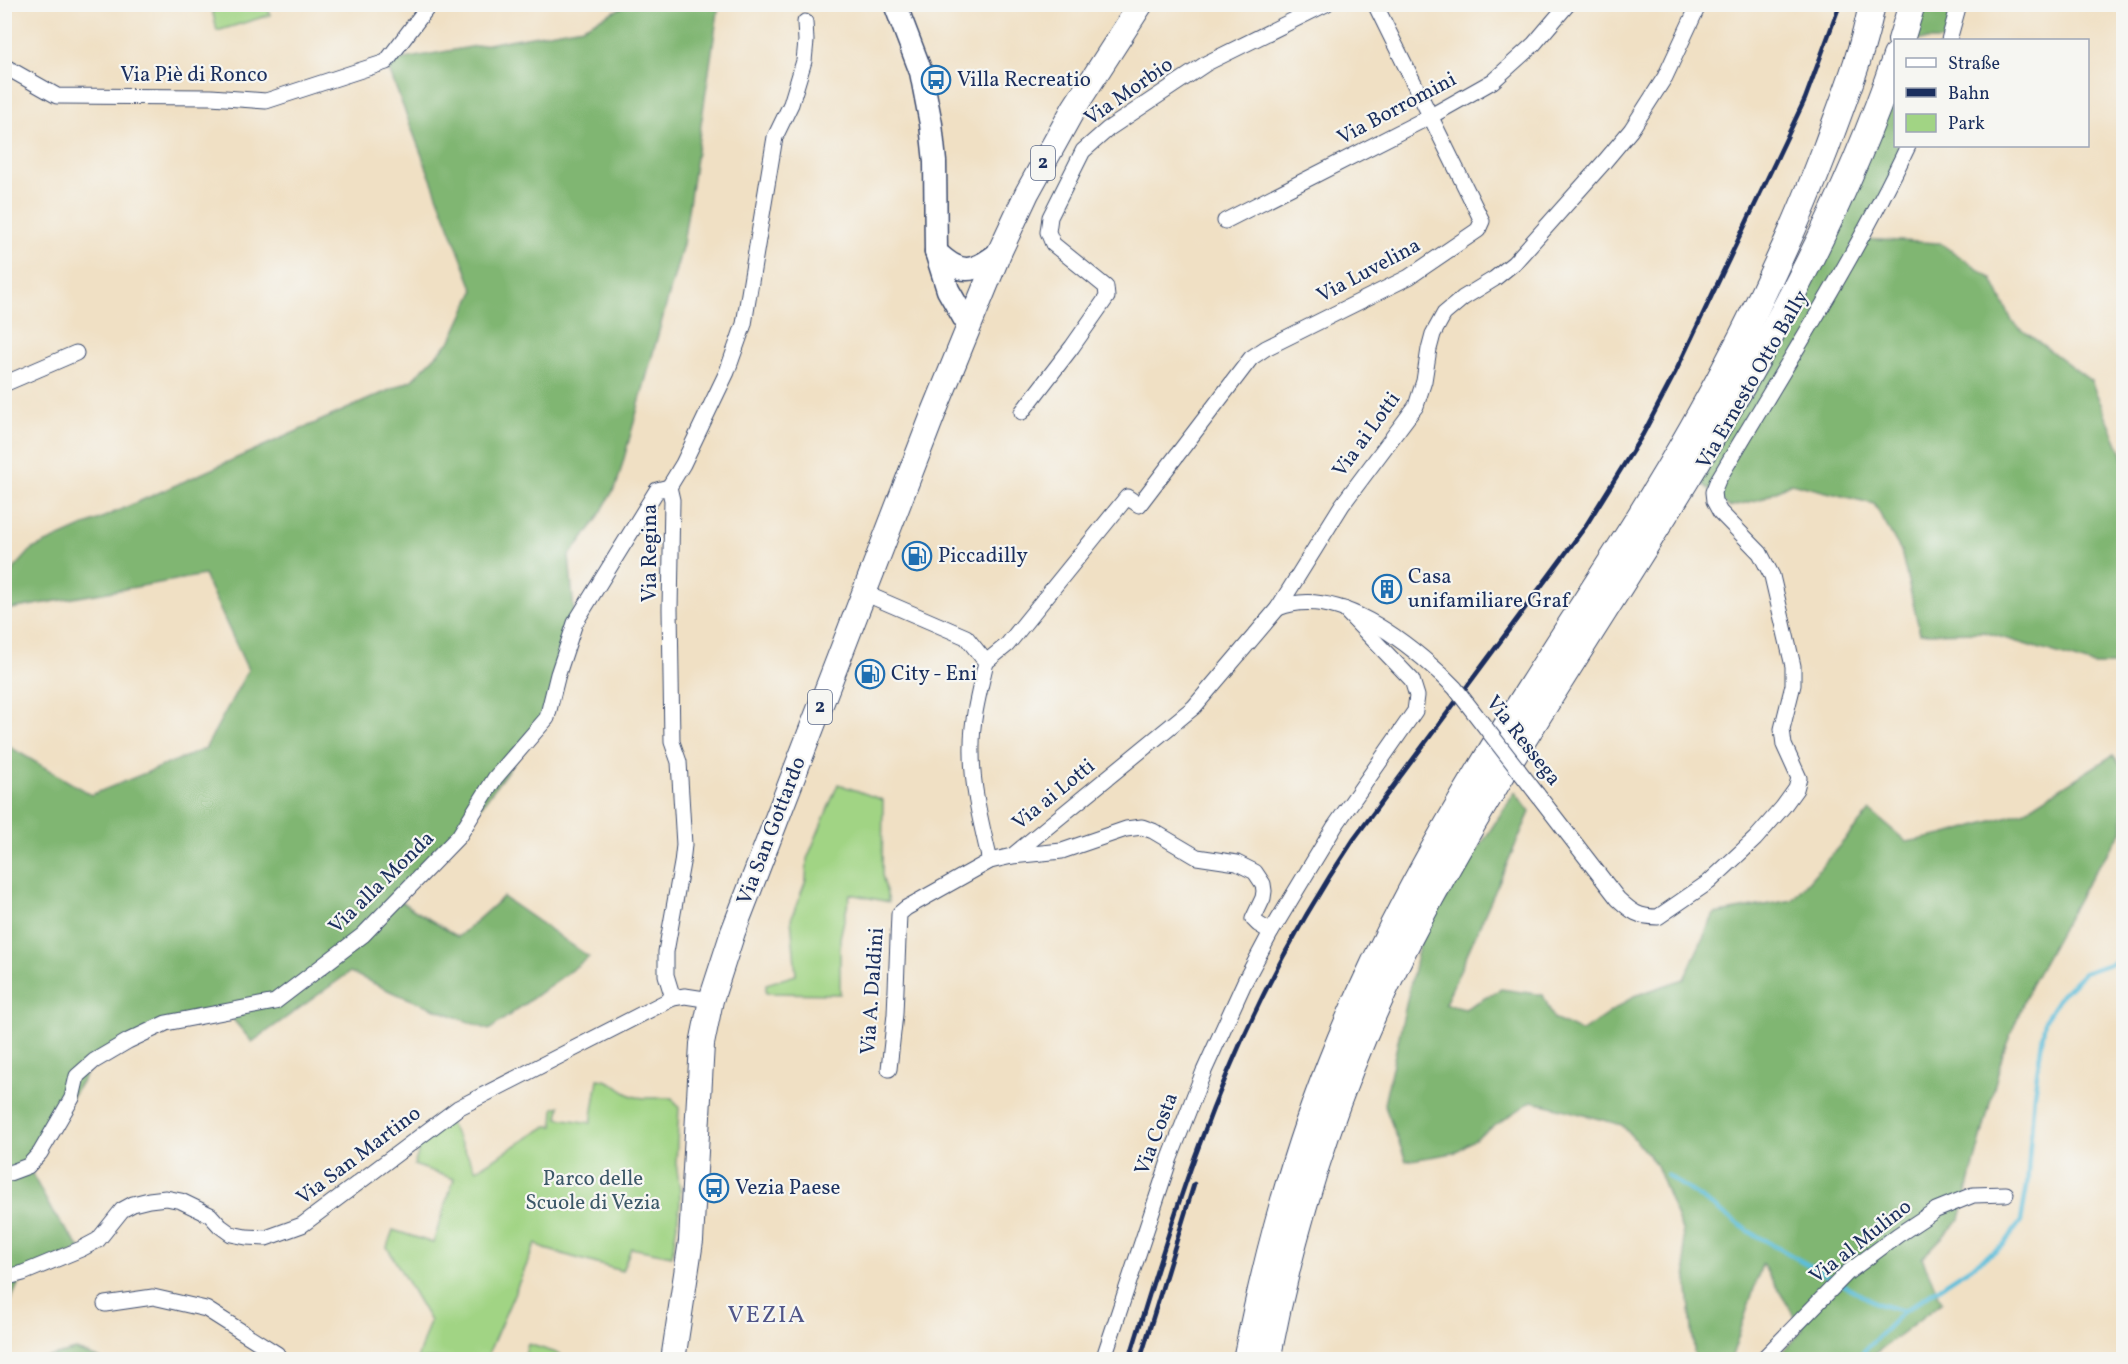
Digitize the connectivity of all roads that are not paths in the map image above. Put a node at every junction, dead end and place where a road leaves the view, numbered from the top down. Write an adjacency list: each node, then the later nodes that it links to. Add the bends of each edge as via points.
1 (430, 4): 15 (street, Via Piè di Ronco, via 386,62 266,101 57,96)
2 (895, 4): 19 (main road, via 921,72 931,124)
3 (1326, 4): 24 (street, Via Morbio, via 1208,63 1108,129 1083,152 1050,217 1048,232 1053,244 1106,287 1107,297)
4 (1375, 4): 16 (street, Via Luvelina)
5 (1568, 4): 16 (street, Via Borromini, via 1534,44 1493,81)
6 (1699, 4): 27 (street, Via ai Lotti, via 1665,77 1611,153 1514,263 1444,314 1433,334 1416,406 1342,505)
7 (1872, 4): 44 (highway, via 1850,81 1814,180 1747,328 1692,430 1473,781 1403,906 1363,990 1331,1061 1297,1155)
8 (1912, 4): 12 (highway)
9 (1959, 4): 13 (street)
10 (1141, 6): 20 (main road, Via San Gottardo / 2, via 1074,108)
11 (805, 22): 25 (street, Via Regina, via 804,61 791,104 775,137 744,324 727,372)
12 (1901, 39)
13 (1949, 39)
14 (1894, 61): 45 (highway, via 1837,204 1773,330 1735,398 1499,777 1386,986 1314,1166 1279,1296)
15 (4, 66)
16 (1431, 116): 18 (street, Via Borromini); 29 (street, Via Luvelina, via 1482,221 1478,230 1409,277 1251,358 1133,501 1007,645)
17 (1908, 147): 32 (street, Via Ernesto Otto Bally, via 1713,492 1720,512 1760,553 1772,576 1793,666 1793,685 1782,729 1799,778 1796,789 1755,839 1708,882 1665,913)
18 (1225, 222)
19 (936, 252): 20 (main road, via 951,265 966,269 980,266); 21 (main road, via 948,290)
20 (999, 253): 21 (main road, Via San Gottardo / 2)
21 (968, 325): 26 (main road, Via San Gottardo / 2)
22 (76, 352): 23 (street)
23 (4, 384)
24 (1022, 412)
25 (669, 487): 34 (street, Via Regina, via 672,741 679,762 684,846 666,952 666,975); 37 (street, Via alla Monda, via 657,490 575,623 547,718 495,778 459,836 444,852 363,935 275,1002 166,1023 94,1061 77,1076 72,1098 40,1154 28,1166)
26 (864, 593): 29 (street, via 966,638); 35 (main road, Via San Gottardo / 2, via 733,932)
27 (1278, 608): 28 (street, Via Ressega, via 1312,602); 30 (street, Via ai Lotti, via 1194,706)
28 (1344, 609): 32 (street, Via Ressega, bridge, via 1406,643 1455,688 1618,899 1632,913); 33 (street, via 1412,680 1417,704 1411,719 1335,826)
29 (986, 662): 31 (street, via 973,728 972,764)
30 (1012, 856): 31 (street); 33 (street, via 1062,851 1126,829 1148,829 1197,857 1237,863 1255,872 1264,891 1253,919)
31 (990, 861): 36 (street, Via A. Daldini, via 899,914)
32 (1649, 917)
33 (1270, 932): 43 (street, Via Costa, via 1221,1031 1187,1114)
34 (673, 998): 35 (street); 39 (street, Via San Martino, via 458,1108 302,1225 266,1238 246,1238 231,1234 210,1215 181,1201 149,1200 122,1210 98,1240)
35 (711, 1000): 42 (main road, Via San Gottardo / 2, via 699,1074 691,1241)
36 (889, 1069)
37 (4, 1175)
38 (2006, 1194): 46 (street, Via al Mulino, via 1973,1196 1936,1210 1898,1235 1828,1290)
39 (4, 1278)
40 (105, 1304): 41 (street, via 153,1297 206,1309)
41 (280, 1359)
42 (673, 1359)
43 (1103, 1359)
44 (1246, 1359)
45 (1267, 1359)
46 (1762, 1359)

